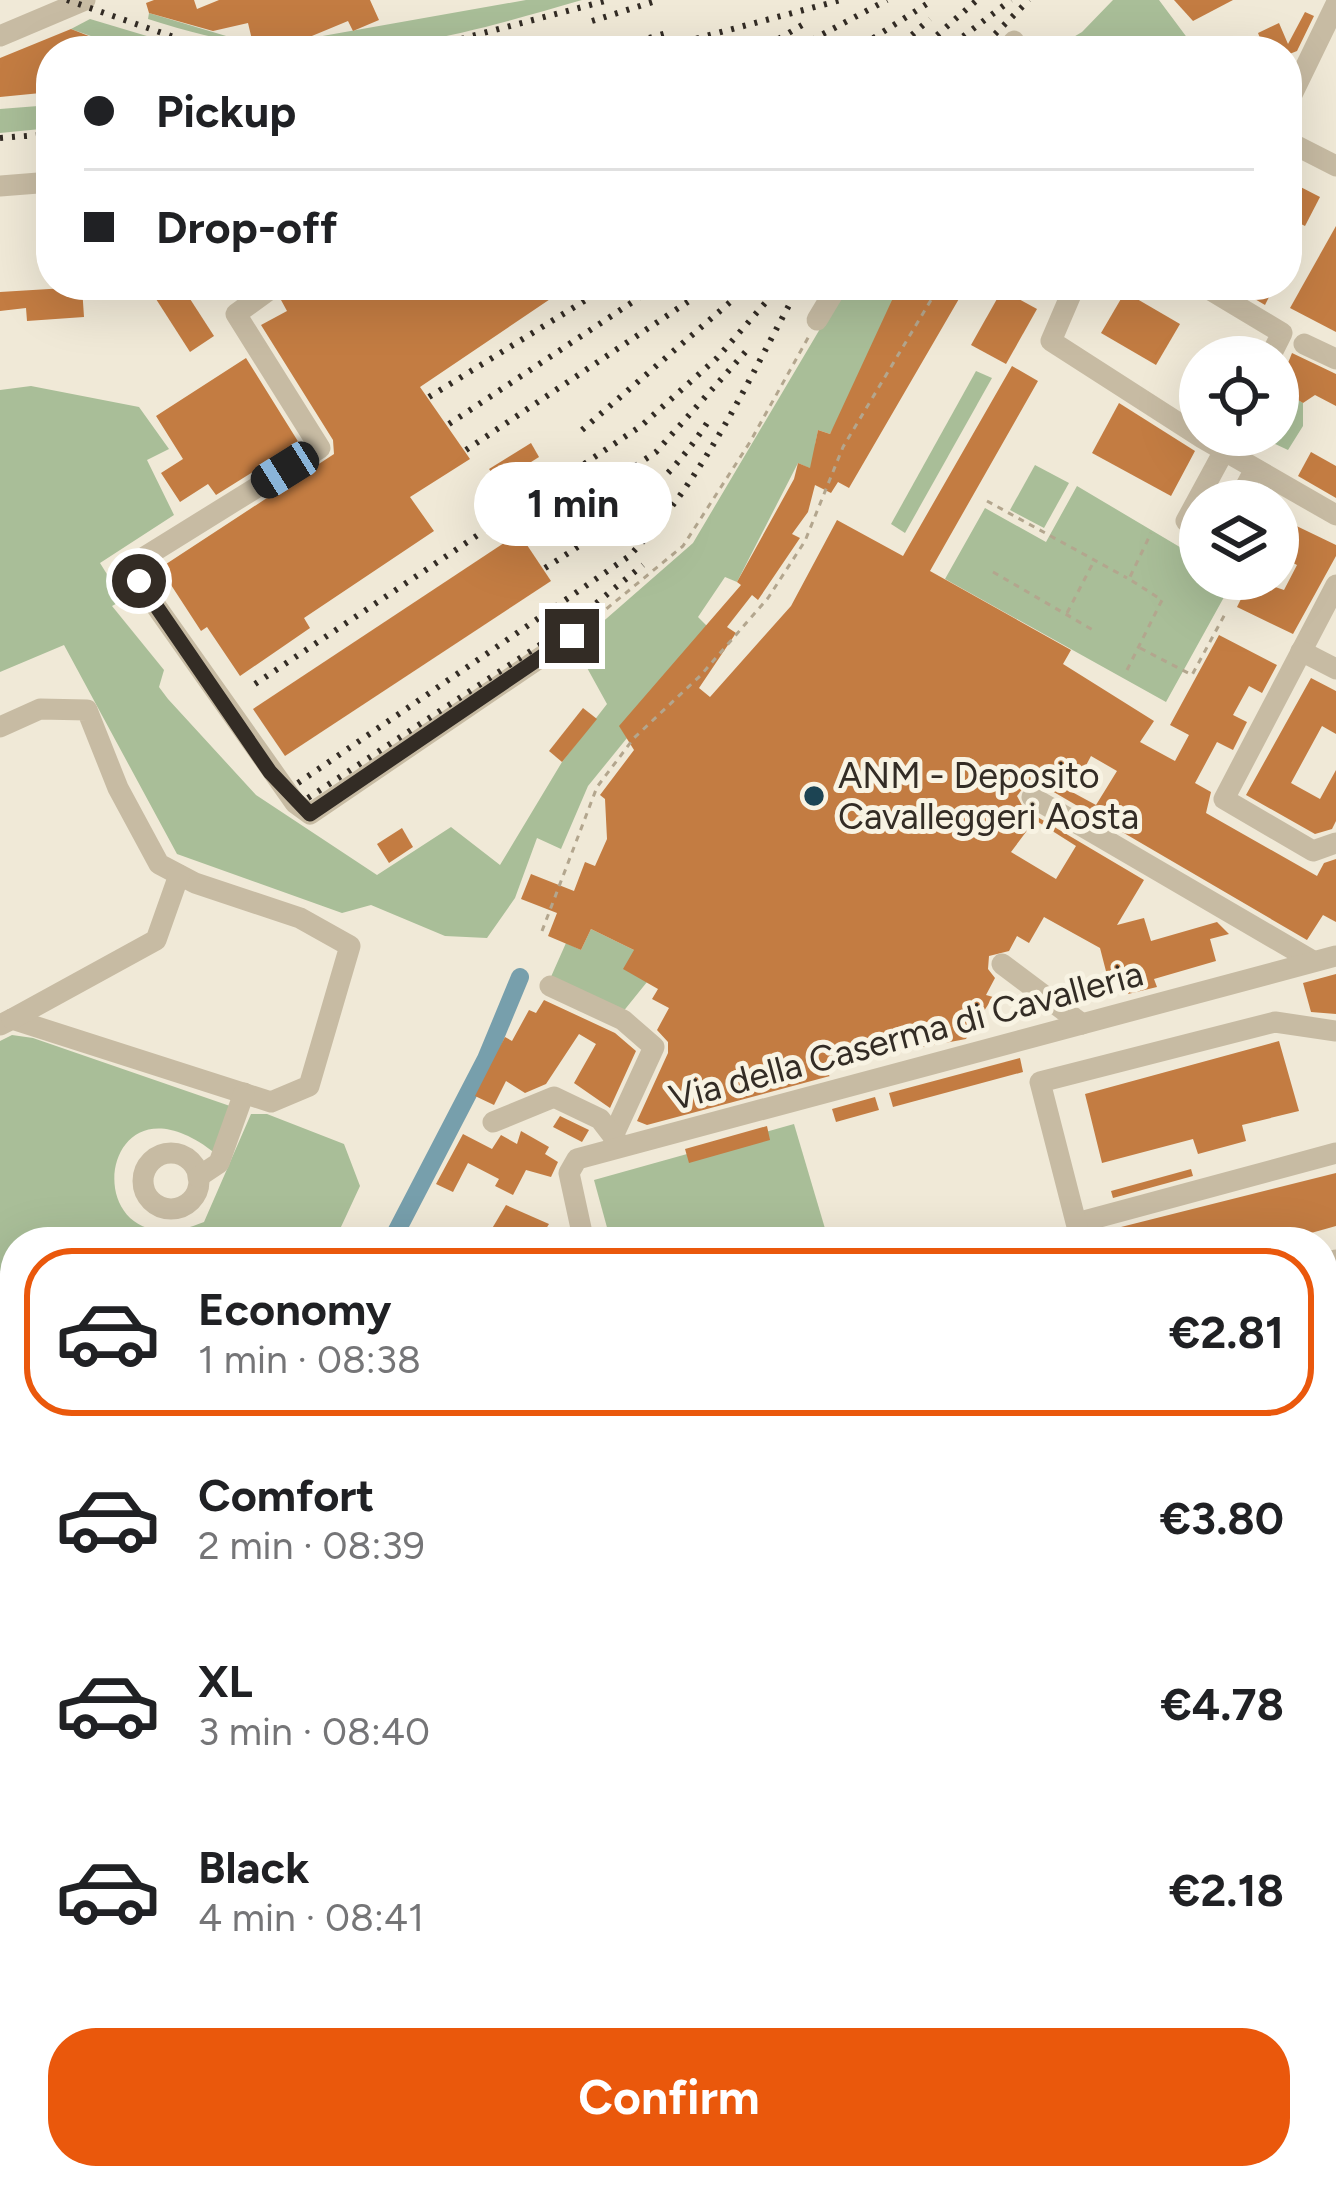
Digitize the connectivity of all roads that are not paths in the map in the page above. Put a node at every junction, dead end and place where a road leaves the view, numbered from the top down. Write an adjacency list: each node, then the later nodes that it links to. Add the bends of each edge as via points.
1 (85, 0): 3 (street)
2 (1336, 4): 4 (street)
3 (0, 36)
4 (1302, 74)
5 (1302, 149): 6 (street)
6 (1336, 166)
7 (36, 183): 8 (street)
8 (0, 186)
9 (255, 300): 23 (street, via 236,314 320,448 143,558 139,581 295,803 310,814)
10 (829, 300): 13 (street)
11 (1069, 300): 17 (street, via 1051,341)
12 (1227, 300): 14 (street)
13 (817, 320)
14 (1280, 336)
15 (1304, 344): 16 (street)
16 (1336, 359)
17 (1179, 422)
18 (1233, 456): 19 (street)
19 (1255, 469): 20 (street); 21 (street)
20 (1249, 480)
21 (1336, 515)
22 (1336, 585): 24 (street)
23 (572, 636)
24 (1301, 651): 25 (street); 28 (street, via 1224,799 1313,851)
25 (1336, 670)
26 (0, 727): 29 (street, via 40,709 87,710 159,864)
27 (1032, 796): 30 (street)
28 (1336, 843)
29 (179, 875): 33 (street, via 156,940); 36 (street, via 300,918 350,946 309,1086 271,1102)
30 (1325, 958): 34 (street, Via della Caserma di Cavalleria)
31 (1002, 964): 34 (street)
32 (550, 986): 38 (street, via 623,1020 654,1047)
33 (6, 1022): 36 (street)
34 (1082, 1024): 38 (street, Via della Caserma di Cavalleria)
35 (1336, 1031): 42 (street, via 1276,1022 1040,1082)
36 (244, 1093): 40 (street, via 219,1163)
37 (494, 1122): 38 (street, via 554,1097 600,1119)
38 (616, 1141): 41 (street, Via della Caserma di Cavalleria, via 568,1173)
39 (1336, 1153): 43 (street)
40 (198, 1177)
41 (581, 1227)
42 (1077, 1227)
43 (1098, 1227)

